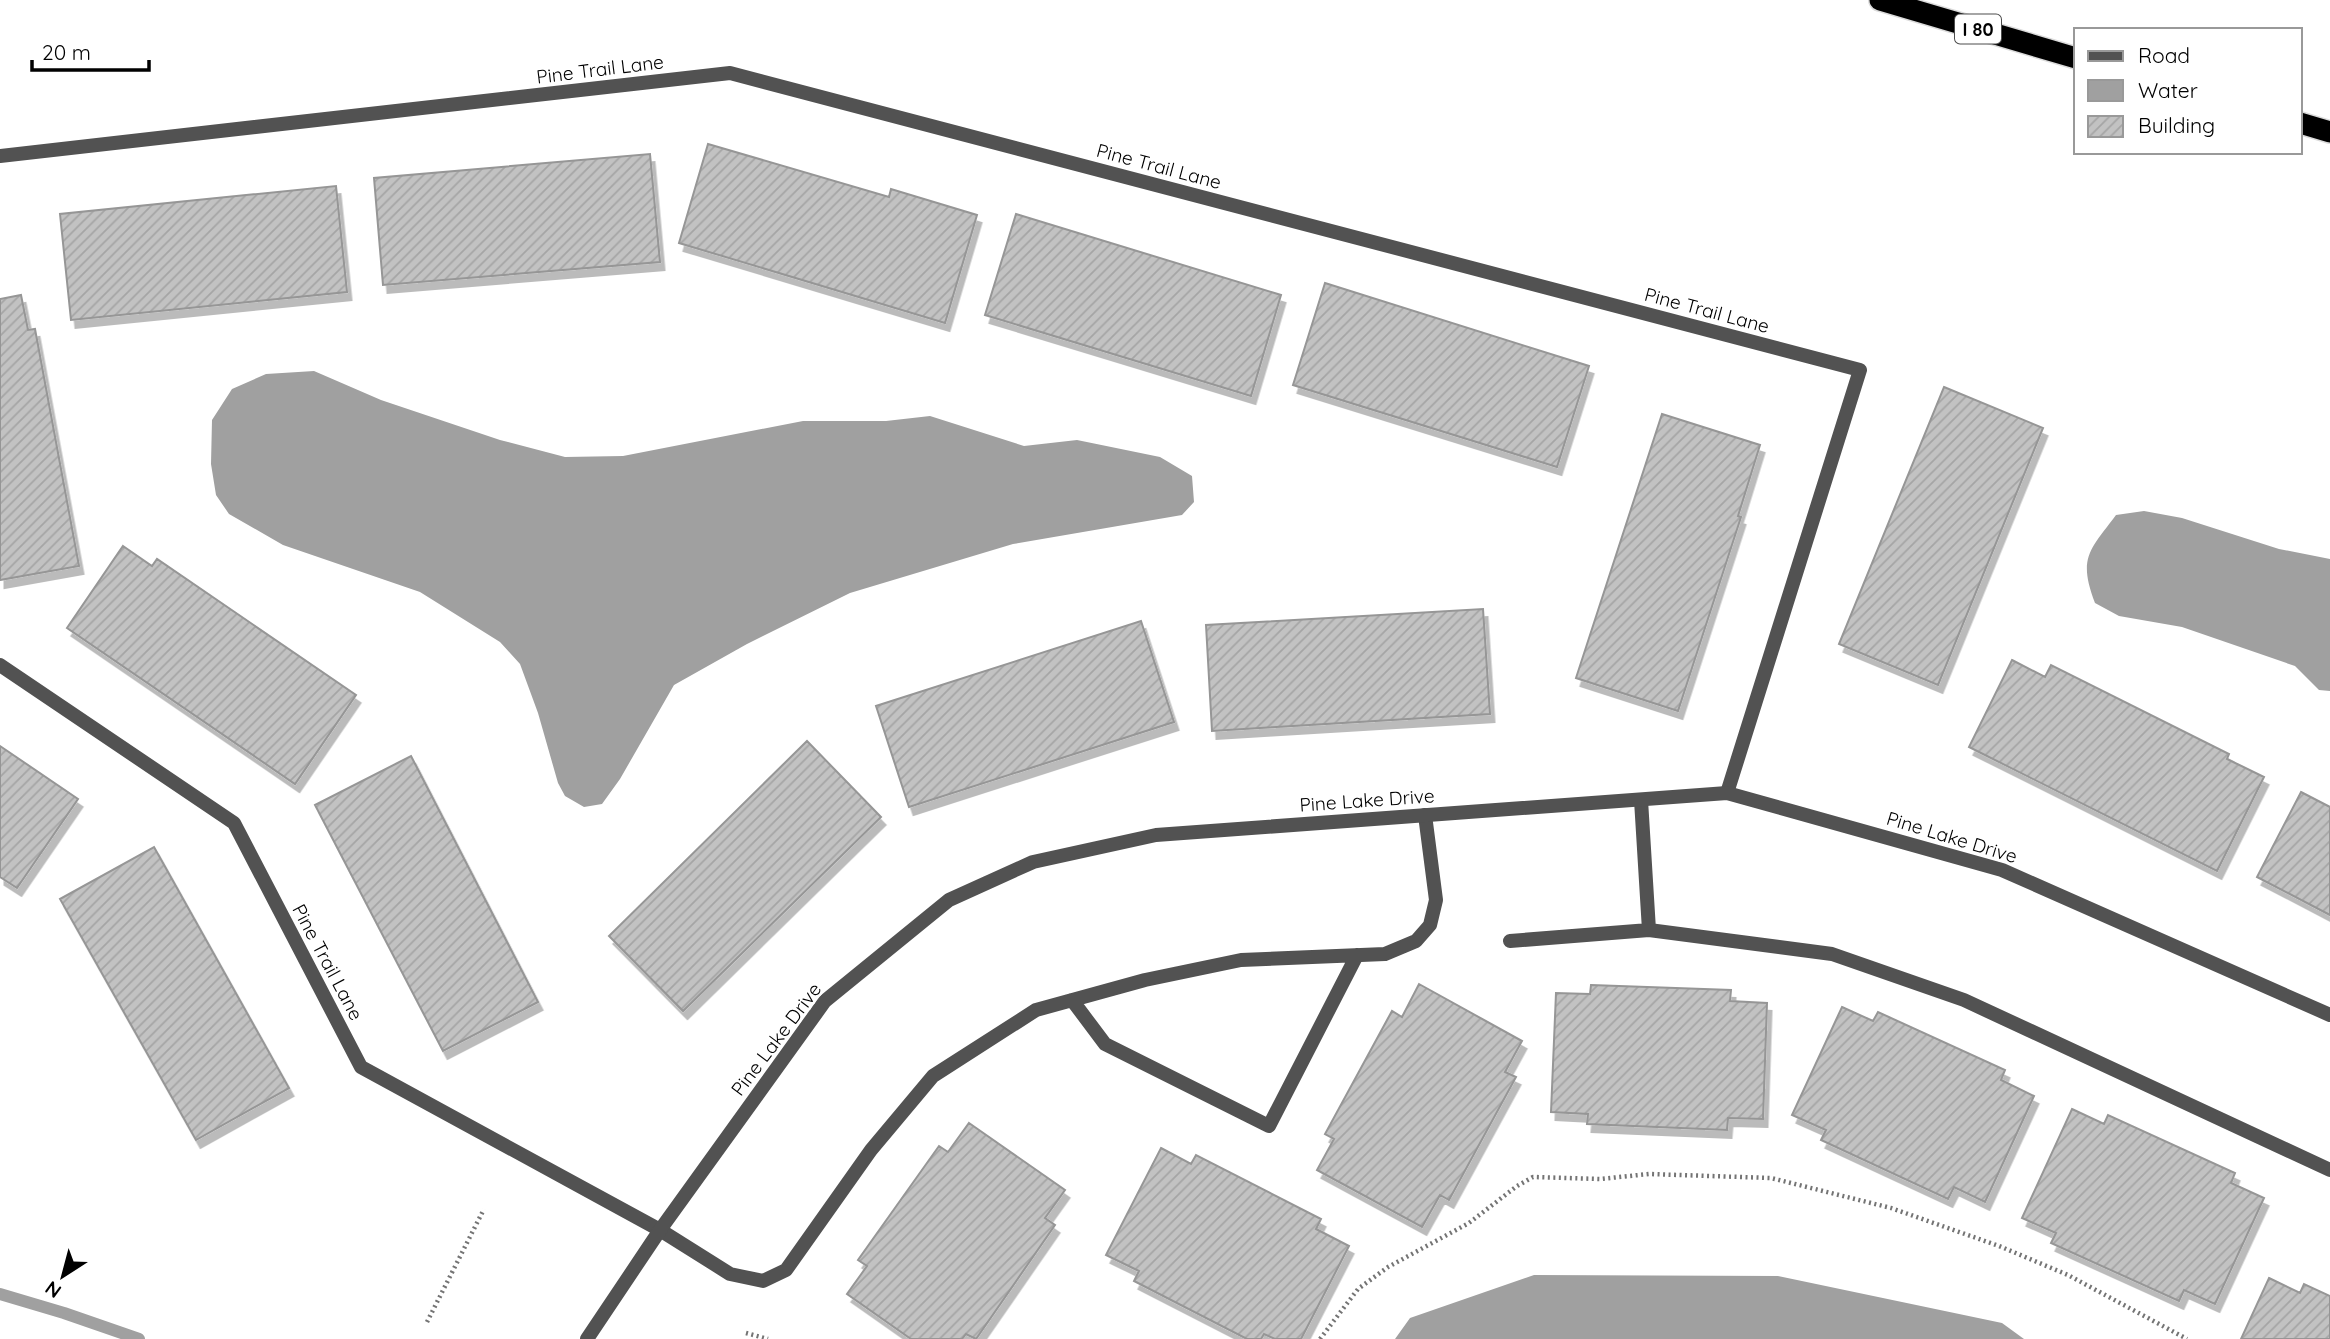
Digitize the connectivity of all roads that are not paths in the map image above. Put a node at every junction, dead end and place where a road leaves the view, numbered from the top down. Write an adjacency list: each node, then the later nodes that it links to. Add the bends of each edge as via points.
1 (1880, 0): 2 (highway, I 80)
2 (2074, 57)
3 (2302, 124): 4 (highway)
4 (2330, 132)
5 (0, 156): 7 (street, Pine Trail Lane, via 730,73 1860,370)
6 (0, 665): 16 (street, Pine Trail Lane, via 234,823 361,1067)
7 (1727, 793): 8 (street, Pine Lake Drive); 14 (street, Pine Lake Drive, via 2002,870)
8 (1641, 800): 9 (street, Pine Lake Drive); 10 (street)
9 (1425, 816): 12 (street, Pine Trail Lane, via 1436,900 1430,925 1416,941 1385,954); 16 (street, Pine Lake Drive, via 1156,835 1033,862 949,900 825,1000)
10 (1649, 930): 11 (street); 15 (street, via 1832,954 1964,1000)
11 (1510, 941)
12 (1357, 955): 13 (street, Pine Trail Lane, via 1241,960); 13 (street, via 1269,1126 1105,1044)
13 (1072, 1000): 16 (street, Pine Trail Lane, via 1036,1010 933,1076 871,1150 786,1270 764,1280 730,1274)
14 (2330, 1015)
15 (2330, 1170)
16 (660, 1230): 17 (street, Pine Lake Drive)
17 (587, 1339)

